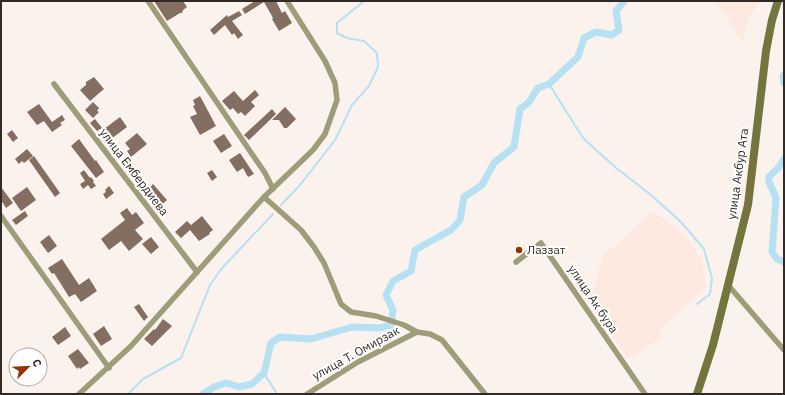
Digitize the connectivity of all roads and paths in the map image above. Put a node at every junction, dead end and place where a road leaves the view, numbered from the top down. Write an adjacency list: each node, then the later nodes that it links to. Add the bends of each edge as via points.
1 (148, 1): 5 (street)
2 (287, 1): 5 (street, via 330,72 337,100 321,141)
3 (778, 1): 10 (main road, улица Акбур Ата, via 766,51 748,205)
4 (54, 84): 9 (street, улица Ембердиева)
5 (273, 188): 6 (street)
6 (264, 197): 9 (street); 11 (street, улица Т. Омирзак, via 300,230 314,247 341,304 351,312 387,319)
7 (1, 216): 13 (street)
8 (516, 262): 17 (street, улица Ак бура, via 541,243)
9 (197, 272): 13 (street)
10 (728, 285): 12 (street); 18 (main road, улица Акбур Ата)
11 (417, 332): 15 (street, улица Т. Омирзак, via 358,362); 16 (street, улица Т. Омирзак, via 430,334 442,340)
12 (784, 350)
13 (109, 368): 14 (street)
14 (79, 394)
15 (306, 394)
16 (485, 394)
17 (645, 394)
18 (697, 394)

